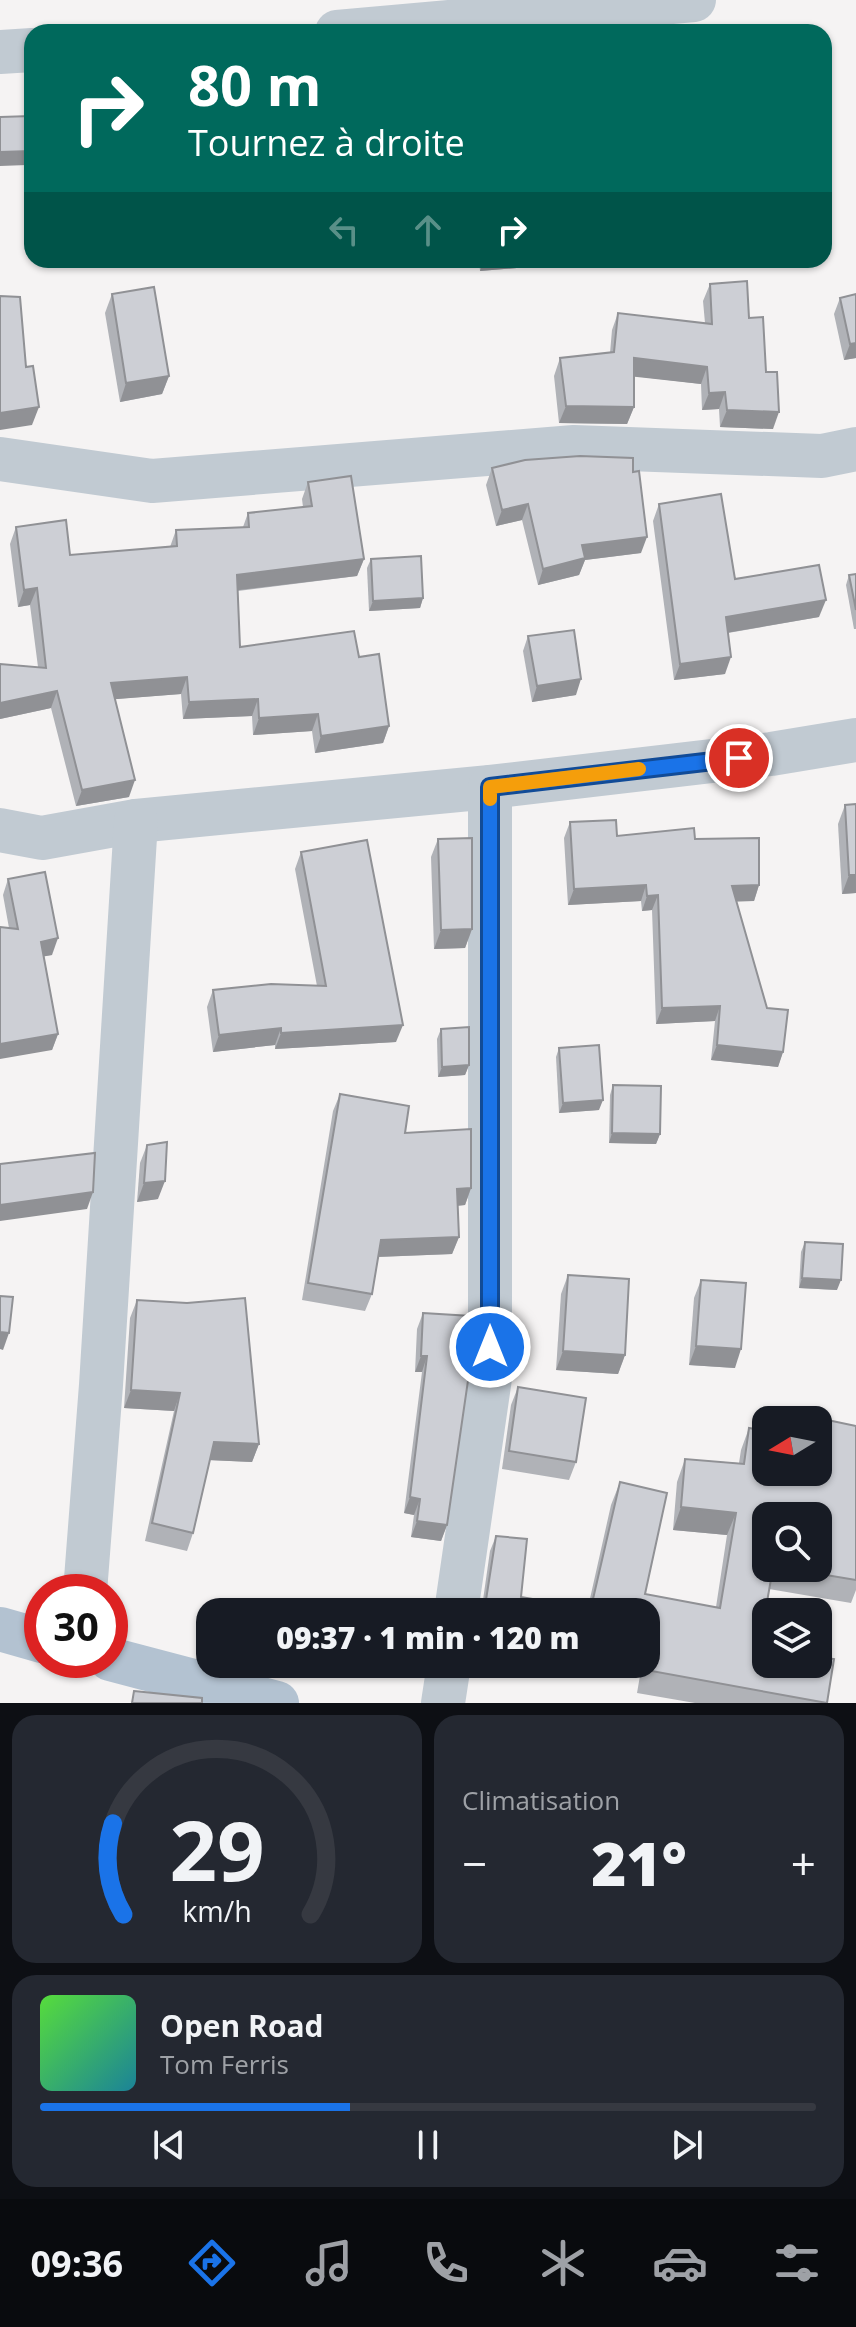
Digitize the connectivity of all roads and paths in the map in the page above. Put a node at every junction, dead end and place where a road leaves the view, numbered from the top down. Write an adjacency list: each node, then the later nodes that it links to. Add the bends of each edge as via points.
1 (694, 0): 2 (street)
2 (426, 24)
3 (24, 50): 4 (street)
4 (0, 52)
5 (856, 449): 6 (street, via 822,456 574,447 152,481)
6 (0, 459)
7 (856, 740): 8 (street)
8 (490, 787): 9 (street); 12 (street, via 490,1378)
9 (136, 821): 10 (street, via 42,838); 11 (street)
10 (0, 830)
11 (86, 1574)
12 (458, 1598)
13 (0, 1629): 14 (main road)
14 (24, 1636)
15 (128, 1664): 17 (main road)
16 (447, 1678): 18 (street)
17 (277, 1703)
18 (443, 1703)

